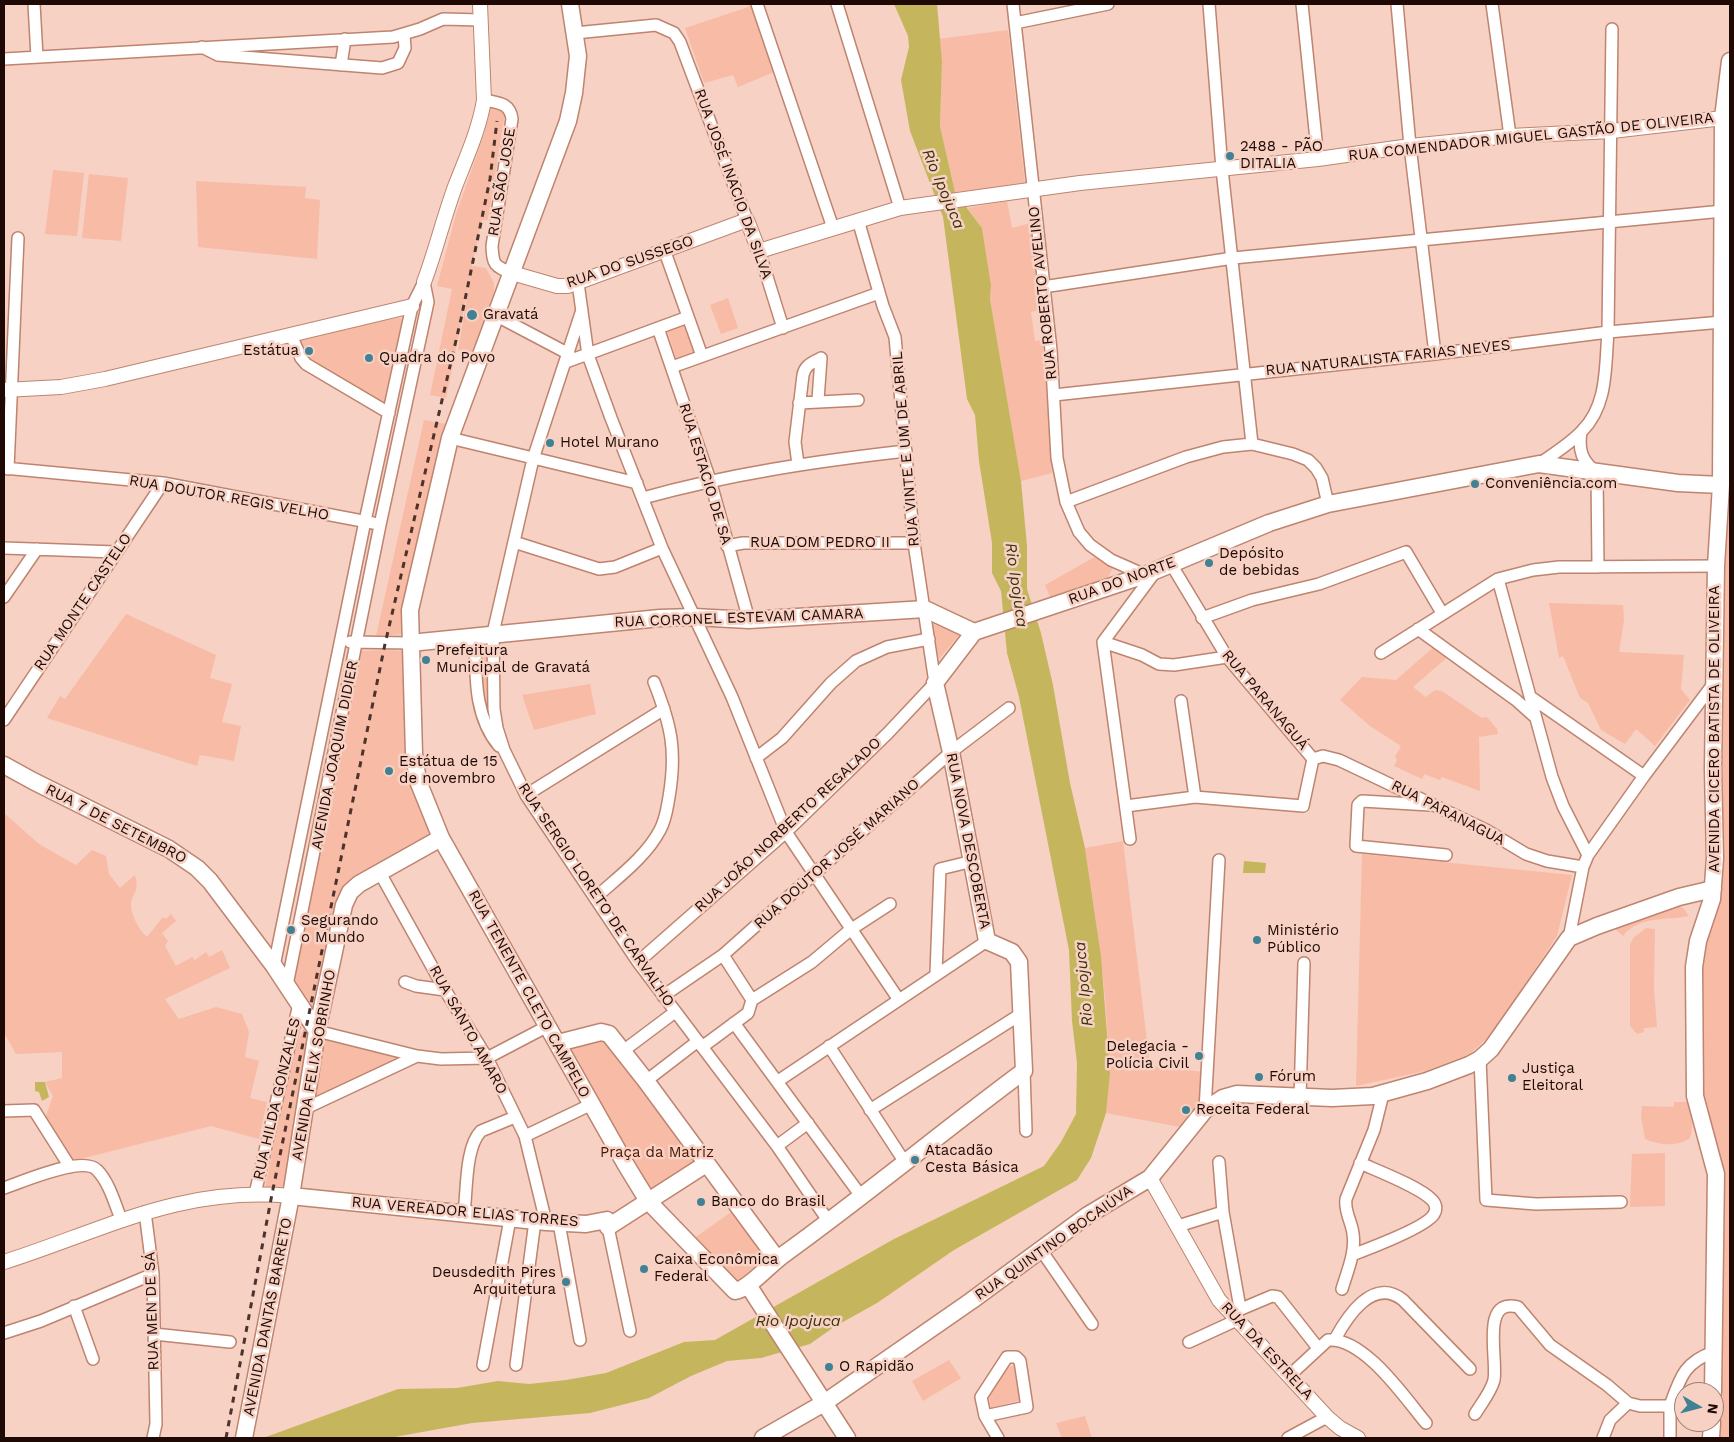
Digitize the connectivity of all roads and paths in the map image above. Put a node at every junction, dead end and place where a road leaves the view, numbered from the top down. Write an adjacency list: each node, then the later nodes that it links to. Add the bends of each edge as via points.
1 (34, 4): 19 (street)
2 (480, 4): 12 (street)
3 (570, 4): 15 (main road, RUA TENENTE CLETO CAMPELO)
4 (757, 4): 36 (street)
5 (837, 4): 31 (street)
6 (1013, 4): 13 (street, RUA ROBERTO AVELINO)
7 (1108, 4): 13 (street)
8 (1209, 4): 29 (street)
9 (1302, 4): 28 (street)
10 (1398, 4): 27 (street)
11 (1492, 4): 26 (street)
12 (480, 20): 16 (street, via 443,19); 23 (street)
13 (1016, 23): 30 (street, RUA ROBERTO AVELINO)
14 (1612, 28): 25 (street)
15 (575, 33): 33 (street, RUA JOSÉ INACIO DA SILVA, via 656,25 674,33); 42 (main road, RUA TENENTE CLETO CAMPELO, via 578,56 568,121)
16 (404, 35): 17 (street); 22 (street, via 404,48 398,63 382,68)
17 (346, 39): 18 (street); 22 (street)
18 (199, 46): 19 (street); 22 (street, via 218,54)
19 (37, 57): 20 (street)
20 (4, 59)
21 (1730, 61): 24 (main road, AVENIDA CICERO BATISTA DE OLIVEIRA)
22 (341, 65)
23 (484, 100): 42 (street, RUA SÃO JOSE, via 506,105 511,110 492,246 493,261 497,267); 43 (street, via 474,140)
24 (1724, 118): 25 (street, RUA COMENDADOR MIGUEL GASTÃO DE OLIVEIRA); 32 (main road, AVENIDA CICERO BATISTA DE OLIVEIRA)
25 (1612, 131): 26 (street, RUA COMENDADOR MIGUEL GASTÃO DE OLIVEIRA); 35 (street)
26 (1510, 136): 27 (street, RUA COMENDADOR MIGUEL GASTÃO DE OLIVEIRA)
27 (1410, 146): 28 (street, RUA COMENDADOR MIGUEL GASTÃO DE OLIVEIRA); 38 (street)
28 (1318, 159): 29 (street, RUA COMENDADOR MIGUEL GASTÃO DE OLIVEIRA)
29 (1222, 168): 30 (street, RUA COMENDADOR MIGUEL GASTÃO DE OLIVEIRA); 41 (street)
30 (1032, 191): 31 (street, RUA COMENDADOR MIGUEL GASTÃO DE OLIVEIRA); 45 (street, RUA ROBERTO AVELINO)
31 (900, 208): 34 (street, RUA COMENDADOR MIGUEL GASTÃO DE OLIVEIRA)
32 (1723, 212): 35 (street); 52 (main road, AVENIDA CICERO BATISTA DE OLIVEIRA)
33 (746, 220): 39 (street, RUA JOSÉ INACIO DA SILVA); 40 (street, RUA DO SUSSEGO)
34 (858, 220): 36 (street, RUA COMENDADOR MIGUEL GASTÃO DE OLIVEIRA); 46 (street, RUA VINTE E UM DE ABRIL)
35 (1610, 222): 38 (street); 55 (street)
36 (833, 228): 39 (street, RUA COMENDADOR MIGUEL GASTÃO DE OLIVEIRA)
37 (18, 238): 65 (street)
38 (1422, 240): 41 (street); 58 (street)
39 (759, 251): 54 (street, RUA JOSÉ INACIO DA SILVA)
40 (665, 252): 44 (street, RUA DO SUSSEGO); 51 (street)
41 (1233, 258): 45 (street); 64 (street)
42 (512, 273): 44 (street, RUA DO SUSSEGO, via 558,286); 50 (main road, RUA TENENTE CLETO CAMPELO)
43 (424, 282): 47 (street); 48 (street, AVENIDA JOAQUIM DIDIER)
44 (578, 283): 49 (street)
45 (1043, 287): 66 (street, RUA ROBERTO AVELINO)
46 (880, 293): 54 (street); 76 (street, RUA VINTE E UM DE ABRIL, via 895,336)
47 (428, 302): 48 (street); 62 (street, AVENIDA JOAQUIM DIDIER)
48 (412, 306): 56 (street); 61 (street, AVENIDA JOAQUIM DIDIER)
49 (582, 310): 57 (street); 60 (street, RUA SERGIO LORETO DE CARVALHO)
50 (495, 315): 60 (street); 72 (main road, RUA TENENTE CLETO CAMPELO)
51 (688, 317): 53 (street); 59 (street)
52 (1722, 322): 55 (street, RUA NATURALISTA FARIAS NEVES); 85 (main road, AVENIDA CICERO BATISTA DE OLIVEIRA)
53 (658, 328): 57 (street); 63 (street, RUA ESTACIO DE SA)
54 (783, 328): 59 (street)
55 (1608, 332): 58 (street, RUA NATURALISTA FARIAS NEVES); 71 (street, via 1602,396 1597,410)
56 (291, 335): 65 (street, via 105,379 61,387); 70 (street, via 300,358 306,364)
57 (588, 354): 60 (street); 84 (street)
58 (1435, 354): 64 (street, RUA NATURALISTA FARIAS NEVES)
59 (702, 356): 63 (street)
60 (568, 358): 77 (street, RUA SERGIO LORETO DE CARVALHO)
61 (400, 362): 62 (street); 70 (street, AVENIDA JOAQUIM DIDIER)
62 (414, 365): 74 (street, AVENIDA JOAQUIM DIDIER)
63 (672, 367): 82 (street, RUA ESTACIO DE SA)
64 (1246, 374): 66 (street, RUA NATURALISTA FARIAS NEVES); 75 (street)
65 (7, 390): 80 (street)
66 (1054, 395): 87 (street, RUA ROBERTO AVELINO, via 1057,458)
67 (818, 400): 68 (street); 69 (street); 69 (street, via 821,358 804,369)
68 (858, 400)
69 (799, 403): 78 (street, via 795,442)
70 (389, 413): 73 (street, AVENIDA JOAQUIM DIDIER)
71 (1581, 432): 79 (street); 81 (street, via 1583,458)
72 (450, 438): 77 (street); 116 (main road, RUA TENENTE CLETO CAMPELO, via 415,585 409,616)
73 (384, 439): 74 (street); 89 (street, AVENIDA JOAQUIM DIDIER)
74 (397, 443): 90 (street, AVENIDA JOAQUIM DIDIER)
75 (1252, 444): 87 (street, via 1223,447 1186,458); 88 (street, via 1308,460 1322,478)
76 (906, 450): 78 (street); 92 (street, RUA VINTE E UM DE ABRIL)
77 (533, 459): 84 (street); 91 (street, RUA SERGIO LORETO DE CARVALHO)
78 (798, 464): 82 (street)
79 (1539, 464): 81 (main road, RUA DO NORTE); 88 (main road, RUA DO NORTE)
80 (6, 468): 83 (street, RUA DOUTOR REGIS VELHO)
81 (1597, 473): 85 (main road, RUA DO NORTE); 99 (street)
82 (710, 480): 86 (street); 93 (street, RUA ESTACIO DE SA)
83 (163, 483): 89 (street, RUA DOUTOR REGIS VELHO); 97 (street, RUA MONTE CASTELO)
84 (637, 483): 86 (street)
85 (1721, 485): 98 (main road, AVENIDA CICERO BATISTA DE OLIVEIRA)
86 (643, 498): 95 (street)
87 (1066, 502): 100 (street, RUA ROBERTO AVELINO, via 1079,532 1090,545 1111,560)
88 (1328, 504): 100 (main road, RUA DO NORTE, via 1269,522)
89 (365, 521): 90 (street, RUA DOUTOR REGIS VELHO); 113 (street, AVENIDA JOAQUIM DIDIER)
90 (380, 525): 115 (street, AVENIDA JOAQUIM DIDIER)
91 (514, 542): 95 (street, via 599,569 615,567); 110 (street, RUA SERGIO LORETO DE CARVALHO)
92 (914, 543): 93 (street, RUA DOM PEDRO II, via 743,543); 103 (street, RUA VINTE E UM DE ABRIL)
93 (727, 546): 107 (street, RUA ESTACIO DE SA)
94 (4, 548): 96 (street)
95 (662, 548): 105 (street)
96 (37, 550): 97 (street); 102 (street)
97 (116, 552): 127 (street, RUA MONTE CASTELO)
98 (1716, 566): 99 (street); 121 (main road, AVENIDA CICERO BATISTA DE OLIVEIRA)
99 (1598, 567): 101 (street, via 1533,570)
100 (1157, 570): 106 (street, RUA PARANAGUÁ); 109 (main road, RUA DO NORTE); 114 (street)
101 (1498, 579): 104 (street); 122 (street)
102 (4, 597)
103 (925, 609): 107 (main road, RUA CORONEL ESTEVAM CAMARA); 109 (main road, RUA CORONEL ESTEVAM CAMARA); 112 (street, RUA VINTE E UM DE ABRIL)
104 (1442, 613): 106 (street, via 1406,552 1318,584 1231,606); 108 (street)
105 (694, 617): 107 (main road, RUA CORONEL ESTEVAM CAMARA); 110 (main road, RUA CORONEL ESTEVAM CAMARA); 132 (street, via 732,697)
106 (1202, 618): 118 (street, RUA PARANAGUÁ)
107 (749, 620)
108 (1418, 629): 117 (street); 126 (street, via 1516,700)
109 (974, 632): 120 (main road)
110 (493, 633): 111 (main road, RUA CORONEL ESTEVAM CAMARA); 130 (street, RUA SERGIO LORETO DE CARVALHO, via 494,709)
111 (475, 635): 116 (main road, RUA CORONEL ESTEVAM CAMARA); 130 (street, RUA SERGIO LORETO DE CARVALHO, via 480,707 489,731)
112 (929, 638): 120 (street, RUA VINTE E UM DE ABRIL); 132 (street, via 887,647 856,662 831,683 782,738)
113 (341, 640): 115 (street); 128 (street, AVENIDA JOAQUIM DIDIER)
114 (1103, 642): 118 (street, via 1159,664 1174,665); 139 (street)
115 (357, 643): 116 (street); 129 (street, AVENIDA JOAQUIM DIDIER)
116 (410, 643): 143 (main road, RUA TENENTE CLETO CAMPELO, via 418,782)
117 (1382, 653)
118 (1226, 657): 133 (street, RUA PARANAGUÁ)
119 (654, 682): 125 (street)
120 (935, 683): 131 (main road, RUA NOVA DESCOBERTA); 142 (street, RUA JOÃO NORBERTO REGALADO)
121 (1714, 683): 135 (street); 154 (main road, AVENIDA CICERO BATISTA DE OLIVEIRA)
122 (1532, 698): 126 (street); 135 (street)
123 (1181, 700): 137 (street)
124 (1009, 708): 131 (street, RUA DOUTOR JOSÉ MARIANO)
125 (664, 710): 136 (street); 155 (street, via 674,747 663,824 653,841)
126 (1535, 718): 146 (street, via 1557,791)
127 (4, 720)
128 (321, 735): 129 (street); 140 (street, AVENIDA JOAQUIM DIDIER)
129 (337, 739): 141 (street, AVENIDA JOAQUIM DIDIER)
130 (504, 750): 136 (street, RUA SERGIO LORETO DE CARVALHO)
131 (951, 752): 148 (main road, RUA NOVA DESCOBERTA); 152 (street, RUA DOUTOR JOSÉ MARIANO)
132 (756, 758): 142 (street)
133 (1313, 759): 137 (street, via 1303,806); 138 (street, RUA PARANAGUA, via 1323,756 1339,760)
134 (4, 765): 163 (main road, RUA 7 DE SETEMBRO, via 169,848 190,862 210,881)
135 (1644, 776): 146 (street)
136 (526, 795): 155 (street, RUA SERGIO LORETO DE CARVALHO)
137 (1195, 797): 139 (street)
138 (1434, 805): 145 (street, via 1362,801 1358,805 1355,842 1359,847); 149 (street, RUA PARANAGUA, via 1526,854 1547,861)
139 (1126, 806): 144 (street)
140 (306, 811): 141 (street); 151 (street, AVENIDA JOAQUIM DIDIER)
141 (322, 815): 153 (street, AVENIDA JOAQUIM DIDIER)
142 (786, 832): 152 (street); 161 (street, RUA JOÃO NORBERTO REGALADO)
143 (441, 838): 150 (main road, AVENIDA FELIX SOBRINHO); 175 (main road, RUA TENENTE CLETO CAMPELO)
144 (1130, 839)
145 (1446, 855)
146 (1588, 855): 149 (street)
147 (1219, 860): 192 (street)
148 (973, 861): 159 (main road, RUA NOVA DESCOBERTA); 164 (street, via 941,867 939,872)
149 (1583, 866): 158 (street)
150 (380, 873): 167 (street, RUA SANTO AMARO); 176 (main road, AVENIDA FELIX SOBRINHO, via 359,884 347,898)
151 (294, 874): 153 (street); 163 (street, AVENIDA JOAQUIM DIDIER)
152 (815, 874): 157 (street); 160 (street, RUA DOUTOR JOSÉ MARIANO)
153 (310, 878): 166 (street, AVENIDA JOAQUIM DIDIER)
154 (1713, 889): 158 (main road, via 1670,900); 238 (main road, AVENIDA CICERO BATISTA DE OLIVEIRA, via 1694,962 1694,1052 1698,1110 1716,1174)
155 (595, 898): 161 (street, RUA SERGIO LORETO DE CARVALHO)
156 (890, 904): 157 (street)
157 (850, 930): 169 (street, via 812,962); 170 (street)
158 (1569, 938): 183 (main road, RUA QUINTINO BOCAIÚVA, via 1491,1049)
159 (987, 941): 164 (street); 173 (main road, RUA NOVA DESCOBERTA, via 1012,952 1020,962)
160 (722, 956): 168 (street, RUA DOUTOR JOSÉ MARIANO); 169 (street)
161 (638, 962): 168 (street, RUA SERGIO LORETO DE CARVALHO)
162 (1304, 963): 188 (street)
163 (274, 966): 166 (main road, RUA 7 DE SETEMBRO)
164 (936, 973): 170 (street)
165 (405, 982): 167 (street)
166 (287, 985): 171 (main road, RUA 7 DE SETEMBRO)
167 (445, 990): 182 (street, RUA SANTO AMARO)
168 (663, 996): 172 (street, RUA SERGIO LORETO DE CARVALHO)
169 (752, 1000): 174 (street, via 748,1013)
170 (899, 1000): 179 (street)
171 (299, 1004): 176 (main road, RUA 7 DE SETEMBRO); 206 (street, RUA HILDA GONZALES)
172 (675, 1012): 178 (street, RUA SERGIO LORETO DE CARVALHO); 180 (street)
173 (1021, 1014): 184 (main road, RUA NOVA DESCOBERTA); 191 (street)
174 (734, 1023): 178 (street); 186 (street)
175 (548, 1026): 177 (main road, RUA TENENTE CLETO CAMPELO); 182 (street)
176 (317, 1031): 181 (street); 190 (main road, AVENIDA FELIX SOBRINHO)
177 (558, 1043): 180 (main road, via 605,1033); 189 (main road, RUA TENENTE CLETO CAMPELO)
178 (700, 1044): 185 (street); 198 (street, RUA SERGIO LORETO DE CARVALHO)
179 (829, 1046): 186 (street); 191 (street)
180 (623, 1051): 185 (main road)
181 (417, 1056): 182 (street); 190 (street)
182 (487, 1058): 194 (street, RUA SANTO AMARO)
183 (1480, 1059): 187 (main road, RUA QUINTINO BOCAIÚVA, via 1427,1081); 210 (street, via 1486,1200 1536,1204)
184 (1024, 1071): 196 (street); 199 (main road)
185 (646, 1081): 202 (main road)
186 (778, 1081): 195 (street)
187 (1383, 1094): 188 (main road, RUA QUINTINO BOCAIÚVA); 201 (street, via 1374,1130)
188 (1300, 1097): 192 (main road, RUA QUINTINO BOCAIÚVA, via 1237,1094 1222,1098)
189 (592, 1104): 197 (street); 209 (main road, RUA TENENTE CLETO CAMPELO)
190 (304, 1109): 207 (main road, AVENIDA FELIX SOBRINHO)
191 (870, 1110): 199 (street)
192 (1204, 1110): 204 (main road, RUA QUINTINO BOCAIÚVA)
193 (4, 1111): 203 (street, via 34,1110)
194 (515, 1117): 197 (street, RUA SANTO AMARO); 213 (street, via 477,1135 471,1152)
195 (808, 1123): 198 (street); 208 (street)
196 (1026, 1131)
197 (524, 1136): 216 (street, RUA SANTO AMARO)
198 (777, 1146): 217 (street, RUA SERGIO LORETO DE CARVALHO)
199 (904, 1161): 208 (main road)
200 (1219, 1162): 212 (street)
201 (1360, 1163): 221 (street, via 1345,1204 1353,1234); 221 (street, via 1422,1192 1434,1201 1436,1209 1433,1216 1410,1231)
202 (706, 1164): 209 (main road); 222 (main road)
203 (70, 1167): 205 (street); 214 (street, via 88,1165 97,1170)
204 (1150, 1178): 219 (street, RUA DA ESTRELA); 220 (main road, RUA QUINTINO BOCAIÚVA, via 1088,1215)
205 (4, 1188)
206 (255, 1194): 207 (street); 211 (street, via 187,1201)
207 (291, 1196): 213 (main road, RUA VEREADOR ELIAS TORRES); 253 (main road, AVENIDA DANTAS BARRETO)
208 (861, 1196): 217 (main road)
209 (648, 1201): 218 (main road); 225 (main road, RUA TENENTE CLETO CAMPELO, via 734,1290)
210 (1621, 1202)
211 (145, 1212): 214 (street); 224 (street, RUA MEN DE SÁ)
212 (1223, 1212): 219 (street); 228 (street)
213 (464, 1213): 215 (main road, RUA VEREADOR ELIAS TORRES)
214 (121, 1219): 223 (street)
215 (510, 1219): 216 (main road, RUA VEREADOR ELIAS TORRES); 240 (street)
216 (546, 1222): 218 (main road, RUA VEREADOR ELIAS TORRES, via 586,1224 607,1220); 234 (street, RUA SANTO AMARO); 241 (street)
217 (829, 1222): 222 (main road)
218 (608, 1226): 230 (street)
219 (1178, 1226): 228 (street, RUA DA ESTRELA, via 1202,1272)
220 (1041, 1250): 229 (street); 245 (main road, RUA QUINTINO BOCAIÚVA)
221 (1352, 1255): 226 (street)
222 (777, 1259): 225 (main road)
223 (4, 1262)
224 (153, 1274): 227 (street); 232 (street, RUA MEN DE SÁ)
225 (751, 1289): 245 (main road)
226 (1342, 1289)
227 (74, 1306): 231 (street); 239 (street)
228 (1236, 1314): 236 (street); 237 (street, via 1272,1296 1278,1297); 243 (street, RUA DA ESTRELA)
229 (1092, 1324)
230 (630, 1331)
231 (4, 1333)
232 (154, 1334): 235 (street); 252 (street, RUA MEN DE SÁ)
233 (1335, 1339): 237 (street); 242 (street, via 1346,1318 1363,1301 1391,1294 1403,1300); 251 (street, via 1348,1343 1369,1358)
234 (580, 1340)
235 (230, 1342)
236 (1189, 1342)
237 (1318, 1348): 243 (street)
238 (1714, 1352): 244 (main road, AVENIDA CICERO BATISTA DE OLIVEIRA); 247 (street, via 1697,1358 1686,1369)
239 (93, 1359)
240 (483, 1365)
241 (516, 1365)
242 (1470, 1369)
243 (1289, 1376): 250 (street, RUA DA ESTRELA)
244 (1713, 1382)
245 (824, 1403): 254 (main road, RUA QUINTINO BOCAIÚVA); 255 (main road)
246 (1628, 1403): 247 (street); 248 (street, via 1550,1345 1523,1312 1513,1305 1502,1307 1494,1318 1494,1382); 259 (street, via 1610,1420)
247 (1670, 1406): 260 (street)
248 (1475, 1414)
249 (985, 1416): 249 (street, via 1027,1407 1020,1361 1016,1357 1007,1357 984,1392 981,1398); 256 (street)
250 (1328, 1417): 257 (street); 258 (street, RUA DA ESTRELA)
251 (1426, 1423)
252 (153, 1438)
253 (244, 1438)
254 (763, 1438)
255 (847, 1438)
256 (998, 1438)
257 (1288, 1438)
258 (1358, 1438)
259 (1603, 1438)
260 (1670, 1438)

